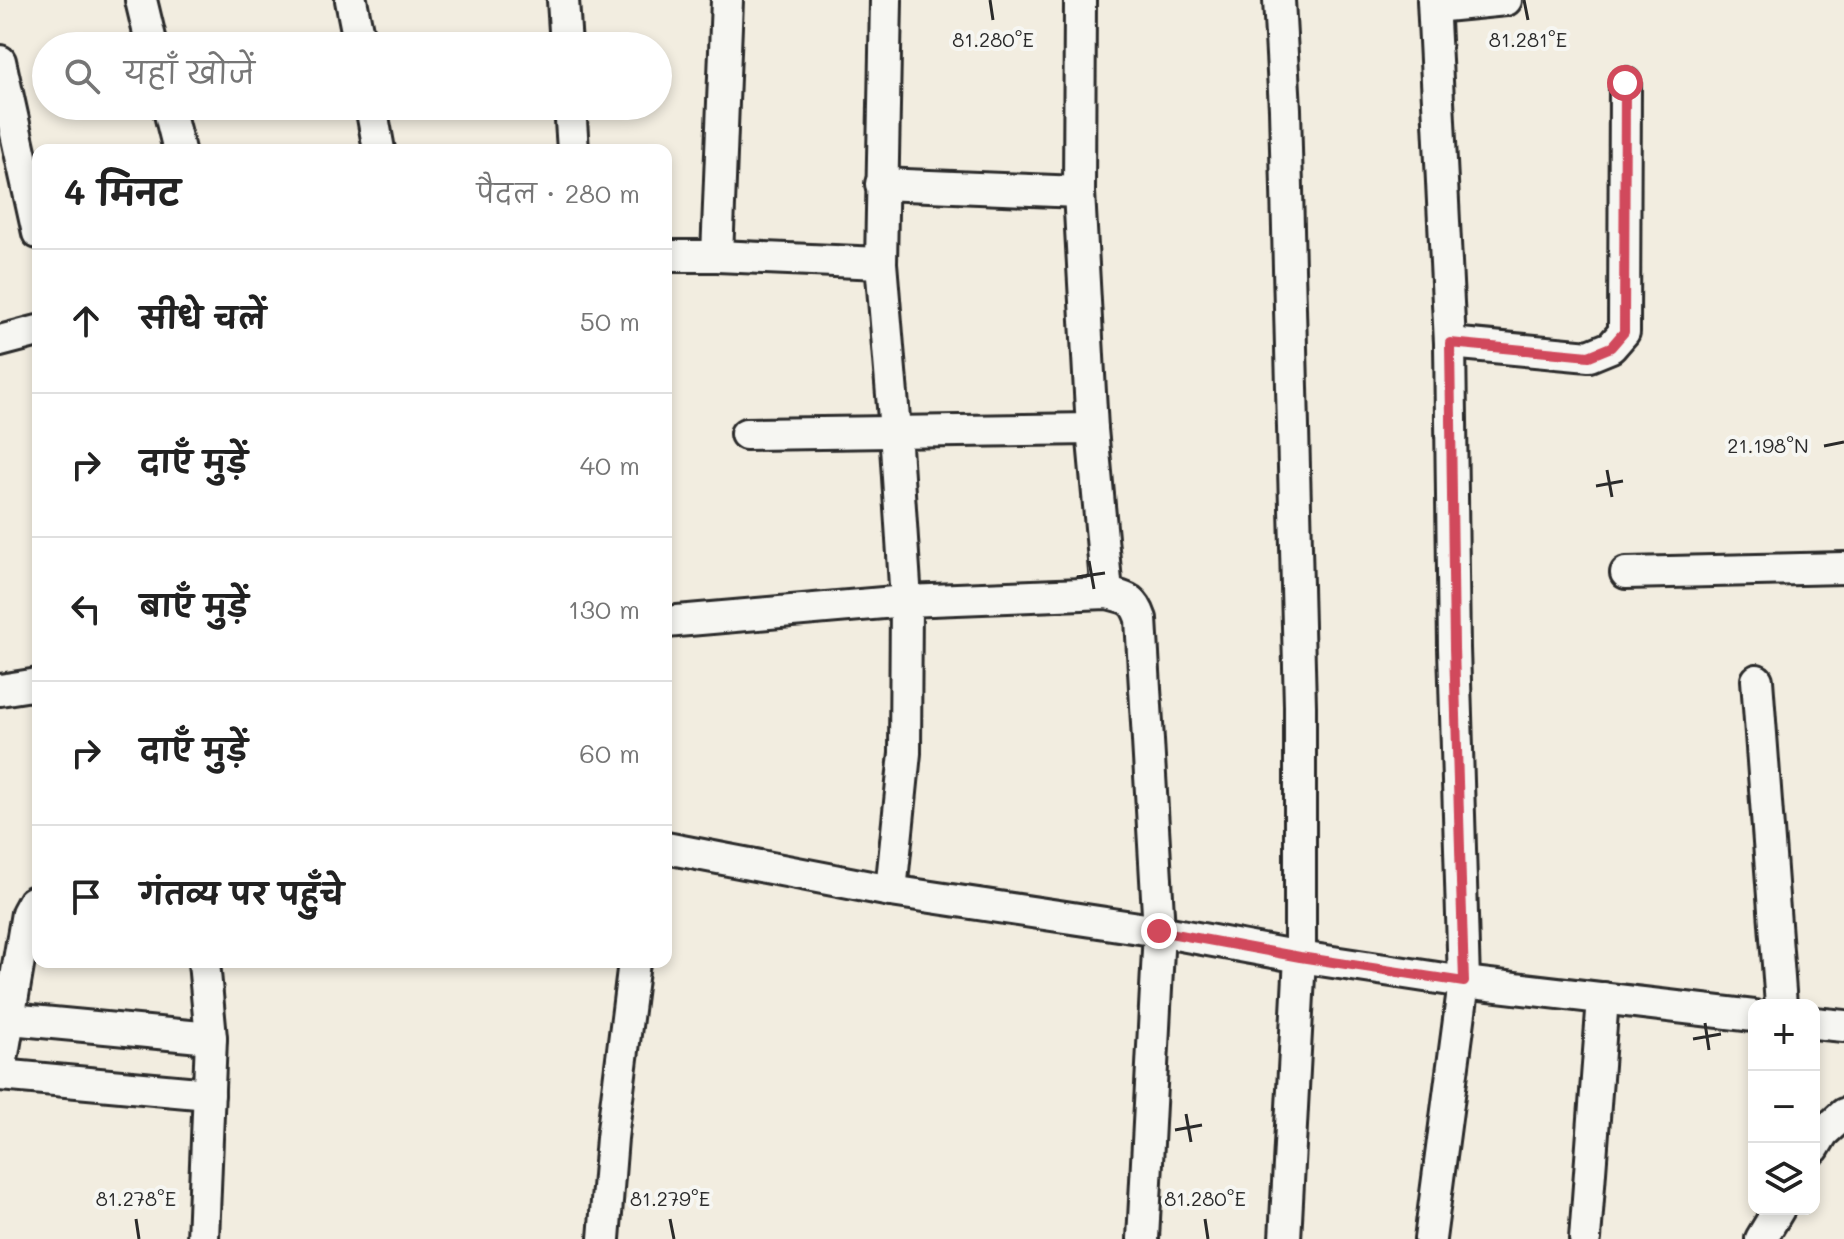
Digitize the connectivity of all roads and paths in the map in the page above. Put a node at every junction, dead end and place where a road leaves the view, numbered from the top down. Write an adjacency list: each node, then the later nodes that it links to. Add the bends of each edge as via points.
1 (141, 0): 10 (street)
2 (351, 0): 11 (street)
3 (563, 0): 12 (street)
4 (727, 0): 25 (street)
5 (886, 0): 21 (street)
6 (1080, 0): 22 (street)
7 (1279, 0): 45 (street, via 1300,706)
8 (1506, 0): 9 (street)
9 (1433, 3): 29 (street)
10 (149, 32)
11 (357, 32)
12 (565, 32)
13 (0, 61): 23 (street)
14 (1625, 83): 29 (street, via 1624,332 1611,347 1589,356)
15 (172, 120): 18 (street)
16 (374, 120): 19 (street)
17 (571, 120): 20 (street)
18 (178, 144)
19 (378, 144)
20 (573, 144)
21 (881, 184): 22 (street); 26 (street)
22 (1079, 192): 30 (street)
23 (32, 206)
24 (672, 256): 25 (street)
25 (717, 256): 26 (street)
26 (881, 263): 31 (street)
27 (32, 333): 28 (street)
28 (0, 341)
29 (1450, 343): 48 (street)
30 (1092, 429): 31 (street); 35 (street)
31 (895, 431): 32 (street); 36 (street)
32 (746, 434)
33 (1844, 568): 34 (street)
34 (1626, 573)
35 (1107, 593): 36 (street); 44 (street, via 1137,605 1141,619)
36 (906, 601): 37 (street); 42 (street, via 905,753)
37 (672, 621)
38 (1757, 680): 50 (street)
39 (32, 685): 40 (street)
40 (0, 690)
41 (672, 849): 42 (street)
42 (891, 891): 44 (street)
43 (22, 907): 52 (street)
44 (1159, 931): 45 (street); 63 (street)
45 (1300, 957): 48 (street); 64 (street)
46 (205, 968): 55 (street)
47 (633, 968): 61 (street)
48 (1464, 982): 49 (street); 65 (street)
49 (1603, 998): 51 (street); 66 (street)
50 (1781, 999)
51 (1748, 1015)
52 (5, 1019): 55 (street); 56 (street)
53 (1820, 1024): 54 (street)
54 (1844, 1026)
55 (211, 1038): 57 (street)
56 (0, 1074): 57 (street)
57 (209, 1094): 62 (street)
58 (1844, 1114): 59 (street)
59 (1817, 1143)
60 (1775, 1215): 67 (street)
61 (605, 1225)
62 (203, 1239)
63 (1143, 1239)
64 (1285, 1239)
65 (1430, 1239)
66 (1585, 1239)
67 (1761, 1239)

